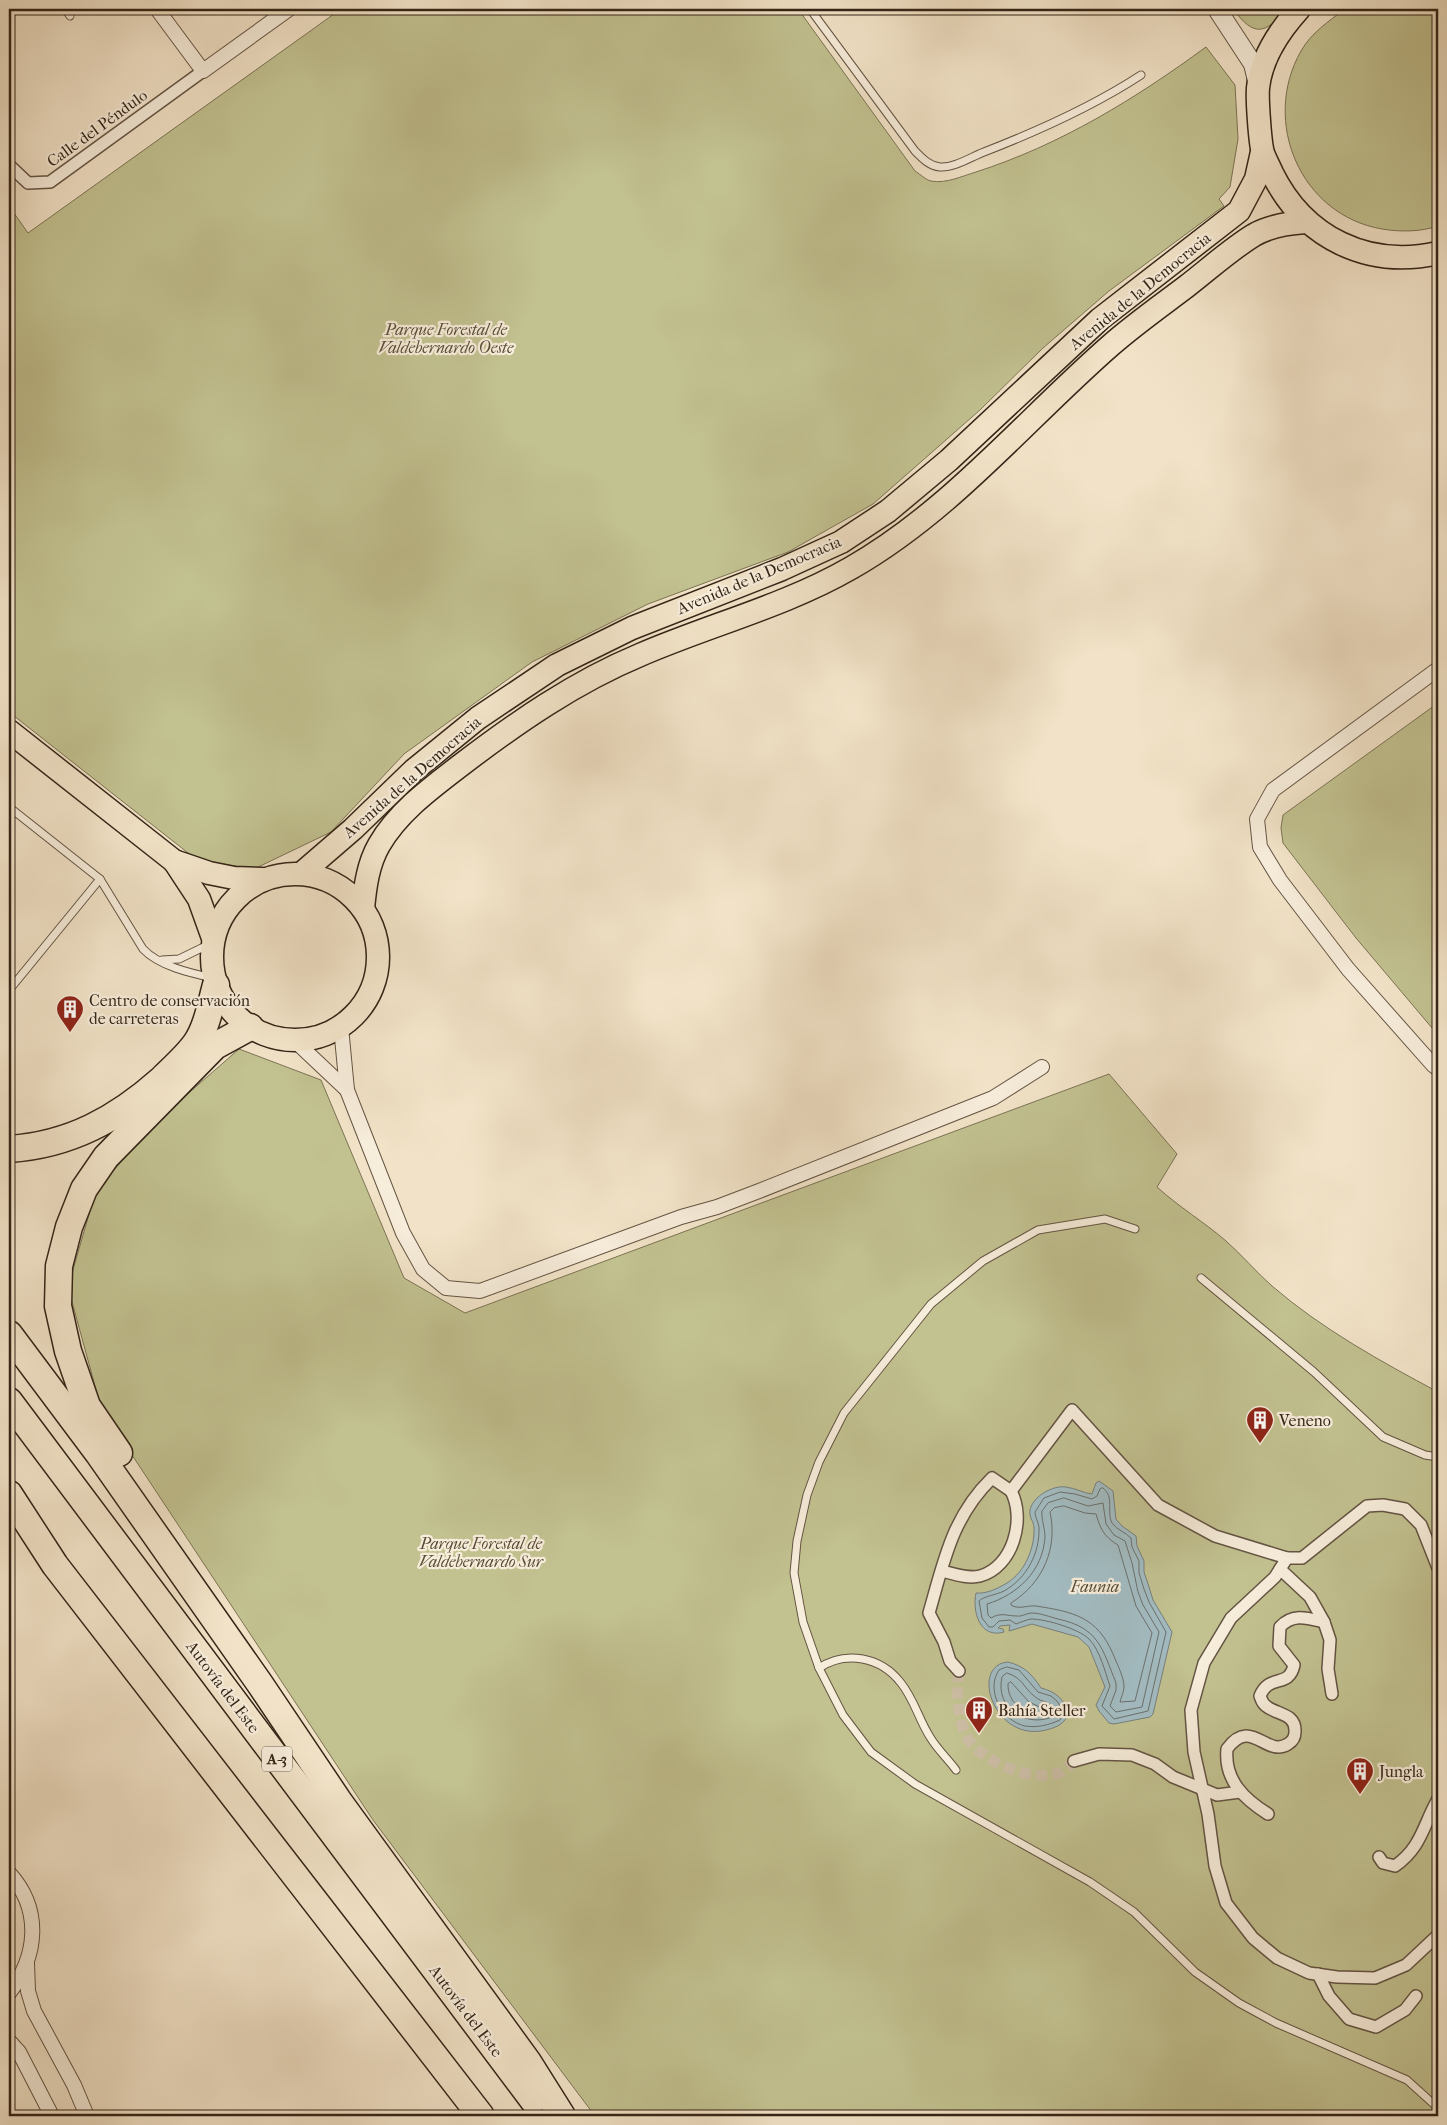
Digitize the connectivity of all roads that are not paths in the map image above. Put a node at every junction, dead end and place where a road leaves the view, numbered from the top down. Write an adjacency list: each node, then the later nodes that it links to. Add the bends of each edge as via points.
1 (65, 9): 7 (lane)
2 (157, 9): 8 (street)
3 (290, 9): 8 (street)
4 (810, 9): 9 (lane, via 915,151 927,162 941,167 1028,135 1096,102)
5 (1217, 9): 10 (street, via 1254,64)
6 (1299, 9): 10 (main road, via 1283,26 1267,56)
7 (70, 16)
8 (203, 72): 12 (street, Calle del Péndulo, via 50,182 28,183)
9 (1141, 75)
10 (1258, 88): 11 (main road)
11 (1262, 152): 13 (main road, via 1280,189); 19 (main road, Avenida de la Democracia, via 1256,179 1239,211 1100,318 949,460 888,511 841,542 782,569 632,628 557,665 478,718 414,770)
12 (9, 165)
13 (1306, 222): 14 (main road, via 1340,244 1377,256 1416,258); 22 (main road, Avenida de la Democracia, via 1285,224 1248,240 1112,344 967,481 904,533 851,568 792,597 638,655 568,692 494,740 434,786 391,827 371,864)
14 (1438, 253)
15 (1438, 669): 31 (street, via 1273,790 1257,819 1260,847 1280,880 1348,969)
16 (9, 731): 18 (main road)
17 (9, 807): 20 (lane)
18 (174, 860): 21 (main road, via 226,877); 23 (main road, via 199,899)
19 (302, 873): 21 (main road); 22 (main road, via 336,884)
20 (100, 879): 24 (lane, via 143,949 151,958); 26 (lane)
21 (262, 879): 23 (main road, via 242,891 231,903)
22 (363, 909): 28 (main road, via 377,939 378,973 365,1004)
23 (213, 940): 24 (lane, via 179,959); 25 (main road, via 211,960)
24 (158, 960): 25 (lane)
25 (215, 981): 27 (main road, via 234,1014); 33 (highway, via 208,1015 197,1042 143,1095 110,1119 73,1137)
26 (9, 988)
27 (250, 1027): 29 (main road, via 272,1037); 50 (highway, via 215,1046 106,1157 84,1189 69,1226 59,1266 58,1306 68,1351 87,1406 196,1566)
28 (341, 1027): 29 (main road, via 319,1037); 32 (street)
29 (295, 1040): 32 (street)
30 (1042, 1067): 32 (street, via 994,1098 768,1188 680,1217 480,1292 446,1288 423,1269 403,1233)
31 (1438, 1069)
32 (348, 1090)
33 (9, 1150)
34 (1135, 1229): 48 (lane, via 1105,1219 1038,1230 983,1260 931,1304 844,1413 810,1487 796,1549 794,1573 803,1622)
35 (1201, 1278): 38 (lane, via 1314,1372 1382,1436 1425,1455)
36 (9, 1334): 50 (highway, via 98,1453)
37 (9, 1401): 70 (highway, Autovía del Este / A-3)
38 (1438, 1457)
39 (1011, 1491): 42 (street, via 1072,1410 1158,1505 1215,1536); 46 (street, via 992,1478 976,1493 959,1521); 46 (street, via 1015,1499 1014,1542 1002,1563 980,1576 967,1577)
40 (9, 1494): 43 (highway)
41 (9, 1522): 43 (highway)
42 (1287, 1558): 44 (street, via 1302,1558 1367,1506 1383,1505 1405,1509 1421,1525); 45 (street)
43 (55, 1565): 69 (highway)
44 (1438, 1568)
45 (1280, 1569): 47 (street, via 1310,1597); 54 (street, via 1231,1618 1204,1663 1190,1710)
46 (942, 1571): 49 (street, via 929,1613 950,1661)
47 (1324, 1622): 51 (street, via 1330,1640 1328,1669); 55 (street, via 1301,1617 1287,1619 1280,1626 1279,1646 1294,1665 1293,1671 1286,1679 1268,1684 1260,1696 1268,1708 1293,1721 1296,1735 1283,1747 1275,1747 1251,1736 1232,1741 1227,1749 1227,1766)
48 (819, 1668): 53 (lane, via 851,1656 888,1670 901,1683 930,1737); 66 (lane, via 843,1715 871,1752 915,1784 1090,1882 1134,1912 1195,1972 1239,2003 1276,2023 1407,2080)
49 (959, 1671)
50 (260, 1684): 71 (highway, via 334,1795 528,2062)
51 (1332, 1694)
52 (1074, 1761): 54 (street, via 1098,1754 1132,1755)
53 (956, 1770)
54 (1202, 1789): 55 (street, via 1217,1795); 62 (street, via 1215,1866 1226,1903 1253,1938 1277,1958)
55 (1240, 1792): 57 (street, via 1251,1804)
56 (1437, 1804): 58 (street, via 1426,1820 1421,1838 1408,1856 1395,1866 1383,1863)
57 (1268, 1814)
58 (1379, 1857)
59 (9, 1873): 61 (street, via 19,1884 29,1909 32,1948)
60 (1438, 1935): 62 (street, via 1406,1965 1375,1978)
61 (27, 1963): 63 (street); 68 (street, via 28,1991 34,2011)
62 (1318, 1974): 64 (street, via 1329,1996 1349,2019 1376,2027 1405,2010)
63 (9, 1993)
64 (1416, 1996)
65 (9, 2041): 67 (street, via 19,2052)
66 (1438, 2108)
67 (52, 2116)
68 (87, 2116)
69 (480, 2116)
70 (546, 2116)
71 (562, 2116)

